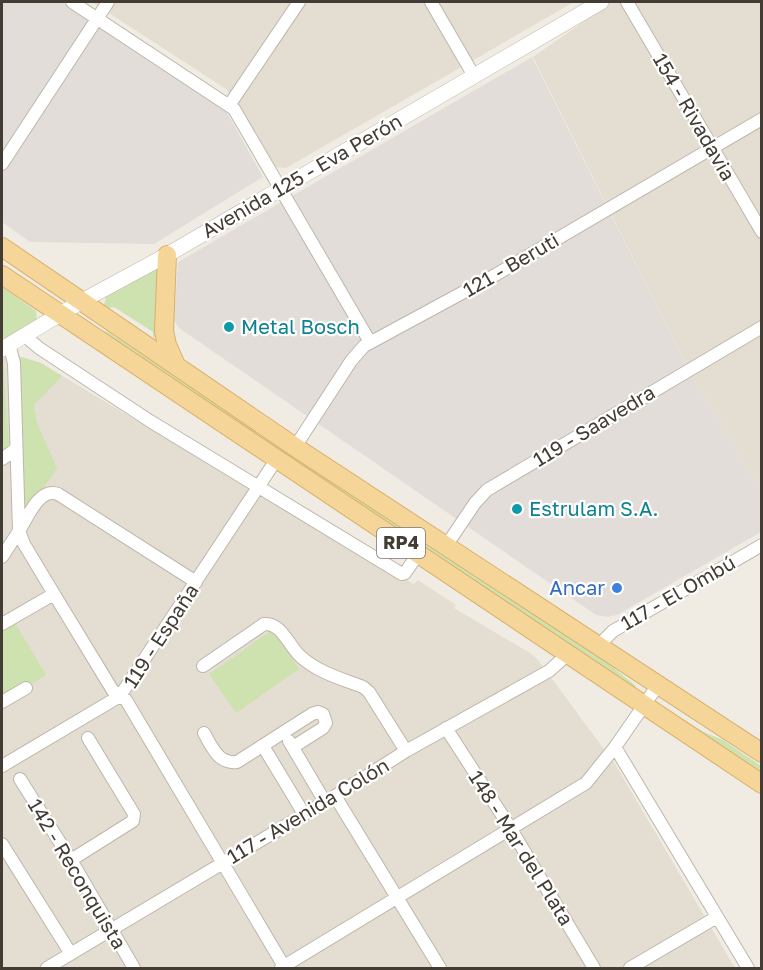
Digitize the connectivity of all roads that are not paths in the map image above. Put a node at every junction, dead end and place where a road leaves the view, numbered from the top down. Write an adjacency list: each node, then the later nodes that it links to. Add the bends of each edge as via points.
1 (72, 2): 7 (street)
2 (108, 2): 7 (street)
3 (299, 2): 9 (street)
4 (431, 2): 8 (street)
5 (601, 2): 8 (street, Avenida 125 - Eva Perón)
6 (627, 2): 11 (street, 154 - Rivadavia)
7 (97, 18): 9 (street); 12 (street)
8 (474, 76): 13 (street, Avenida 125 - Eva Perón)
9 (230, 104): 13 (street)
10 (762, 119): 11 (street, 121 - Beruti)
11 (712, 148): 14 (street, 154 - Rivadavia); 22 (street, 121 - Beruti, via 497,274)
12 (2, 164)
13 (280, 189): 16 (street, Avenida 125 - Eva Perón); 22 (street)
14 (762, 232)
15 (2, 248): 18 (main road, RP4)
16 (167, 255): 18 (street, Avenida 125 - Eva Perón); 24 (main road, via 164,332)
17 (2, 275): 19 (main road, RP4)
18 (82, 301): 19 (street, Avenida 125 - Eva Perón); 24 (main road, RP4)
19 (60, 314): 21 (street, Avenida 125 - Eva Perón); 28 (main road, RP4)
20 (762, 327): 32 (street, 119 - Saavedra, via 487,490)
21 (25, 336): 23 (street, Avenida 125 - Eva Perón); 29 (street, via 150,421)
22 (370, 342): 25 (street, 121 - Beruti, via 351,361)
23 (5, 346): 26 (street, via 14,363)
24 (176, 365): 25 (main road, RP4)
25 (295, 447): 32 (main road, RP4)
26 (16, 449): 27 (street); 30 (street)
27 (2, 459)
28 (276, 460): 29 (street, 119 - España); 33 (main road, RP4)
29 (258, 487): 33 (street, via 402,574); 35 (street, 119 - España)
30 (19, 531): 34 (street); 35 (street, via 45,493 58,494); 36 (street)
31 (762, 544): 38 (street, 117 - El Ombú, via 614,631)
32 (446, 546): 38 (main road, RP4)
33 (418, 554): 39 (main road, RP4)
34 (2, 557)
35 (196, 582): 43 (street, 119 - España)
36 (54, 594): 37 (street); 43 (street, via 113,691)
37 (2, 624)
38 (598, 646): 41 (main road, RP4)
39 (568, 654): 45 (main road, RP4); 46 (street, 117 - Avenida Colón, via 549,671)
40 (203, 666): 53 (street, via 270,623 314,666 369,692)
41 (658, 685): 45 (street); 54 (main road, RP4)
42 (26, 688): 44 (street)
43 (120, 696): 55 (street, 119 - España); 63 (street, via 126,700)
44 (2, 702)
45 (645, 705): 52 (street); 57 (main road, RP4)
46 (446, 728): 53 (street, 117 - Avenida Colón); 60 (street, 148 - Mar del Plata)
47 (284, 732): 50 (street); 51 (street); 51 (street, via 315,713 325,717 323,728)
48 (204, 733): 50 (street, via 224,761 237,762)
49 (88, 738): 62 (street, via 134,818)
50 (263, 746): 59 (street)
51 (293, 747): 58 (street)
52 (615, 747): 60 (street, via 586,783); 65 (street)
53 (406, 751): 58 (street, 117 - Avenida Colón)
54 (762, 753)
55 (2, 766)
56 (20, 779): 62 (street, 142 - Reconquista)
57 (762, 784)
58 (330, 799): 59 (street, 117 - Avenida Colón); 64 (street)
59 (304, 814): 63 (street, 117 - Avenida Colón)
60 (511, 829): 64 (street); 72 (street, 148 - Mar del Plata)
61 (2, 844): 67 (street)
62 (71, 860): 66 (street, 142 - Reconquista)
63 (222, 863): 66 (street, 117 - Avenida Colón); 68 (street)
64 (399, 899): 68 (street); 71 (street)
65 (717, 917): 73 (street); 74 (street)
66 (111, 930): 67 (street, 117 - Avenida Colón); 70 (street, 142 - Reconquista)
67 (71, 954): 69 (street, 117 - Avenida Colón)
68 (284, 968)
69 (47, 969)
70 (134, 969)
71 (440, 969)
72 (594, 969)
73 (630, 969)
74 (748, 969)

